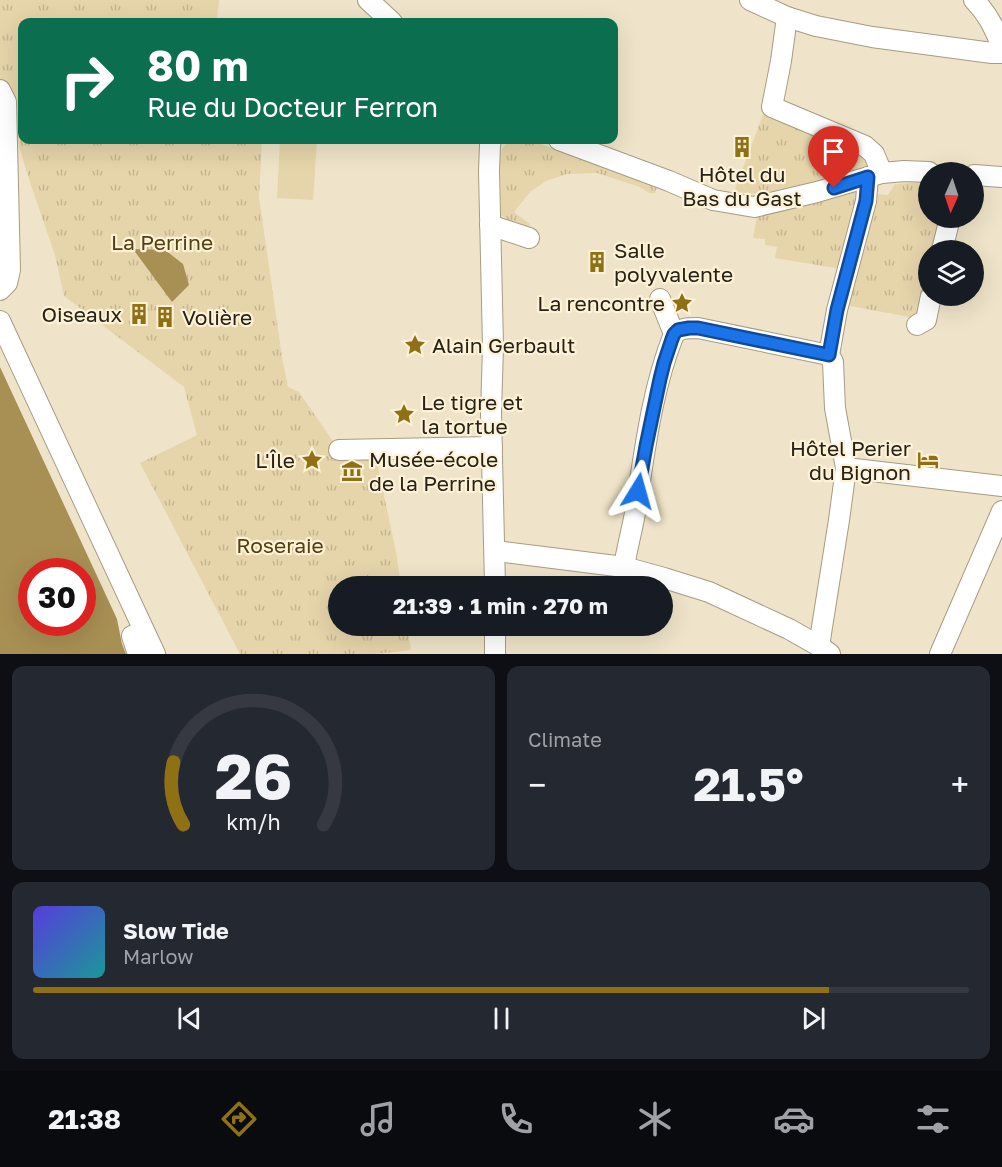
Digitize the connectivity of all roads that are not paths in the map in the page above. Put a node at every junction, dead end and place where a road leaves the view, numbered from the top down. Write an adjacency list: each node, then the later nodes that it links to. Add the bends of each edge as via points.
1 (368, 0): 5 (street)
2 (750, 0): 4 (street)
3 (974, 0): 6 (street, via 997,32)
4 (787, 17): 6 (street, via 872,37 992,53); 11 (street, via 771,107 866,146 874,154)
5 (388, 18)
6 (1002, 51)
7 (0, 90): 16 (street, via 6,102 10,270 7,283)
8 (490, 144): 14 (street)
9 (570, 144): 11 (street, via 713,200 754,207)
10 (918, 172): 11 (street)
11 (875, 175): 22 (street, via 837,310)
12 (984, 176): 13 (street)
13 (1002, 177)
14 (490, 225): 15 (street); 23 (street)
15 (529, 238)
16 (0, 290)
17 (660, 299): 21 (street)
18 (929, 306): 20 (street, via 926,320)
19 (0, 321): 31 (street)
20 (917, 324)
21 (674, 334): 22 (street, via 698,328); 29 (street, via 658,385)
22 (829, 355): 25 (street)
23 (492, 447): 24 (street); 28 (street)
24 (339, 450)
25 (846, 468): 26 (street); 33 (street)
26 (1002, 486)
27 (1002, 511): 37 (street)
28 (496, 552): 29 (street); 30 (street)
29 (624, 567): 33 (street, via 709,592)
30 (495, 576)
31 (144, 631): 35 (street, via 132,636); 36 (street)
32 (495, 636): 34 (street)
33 (824, 650)
34 (495, 652)
35 (138, 654)
36 (154, 654)
37 (940, 654)

